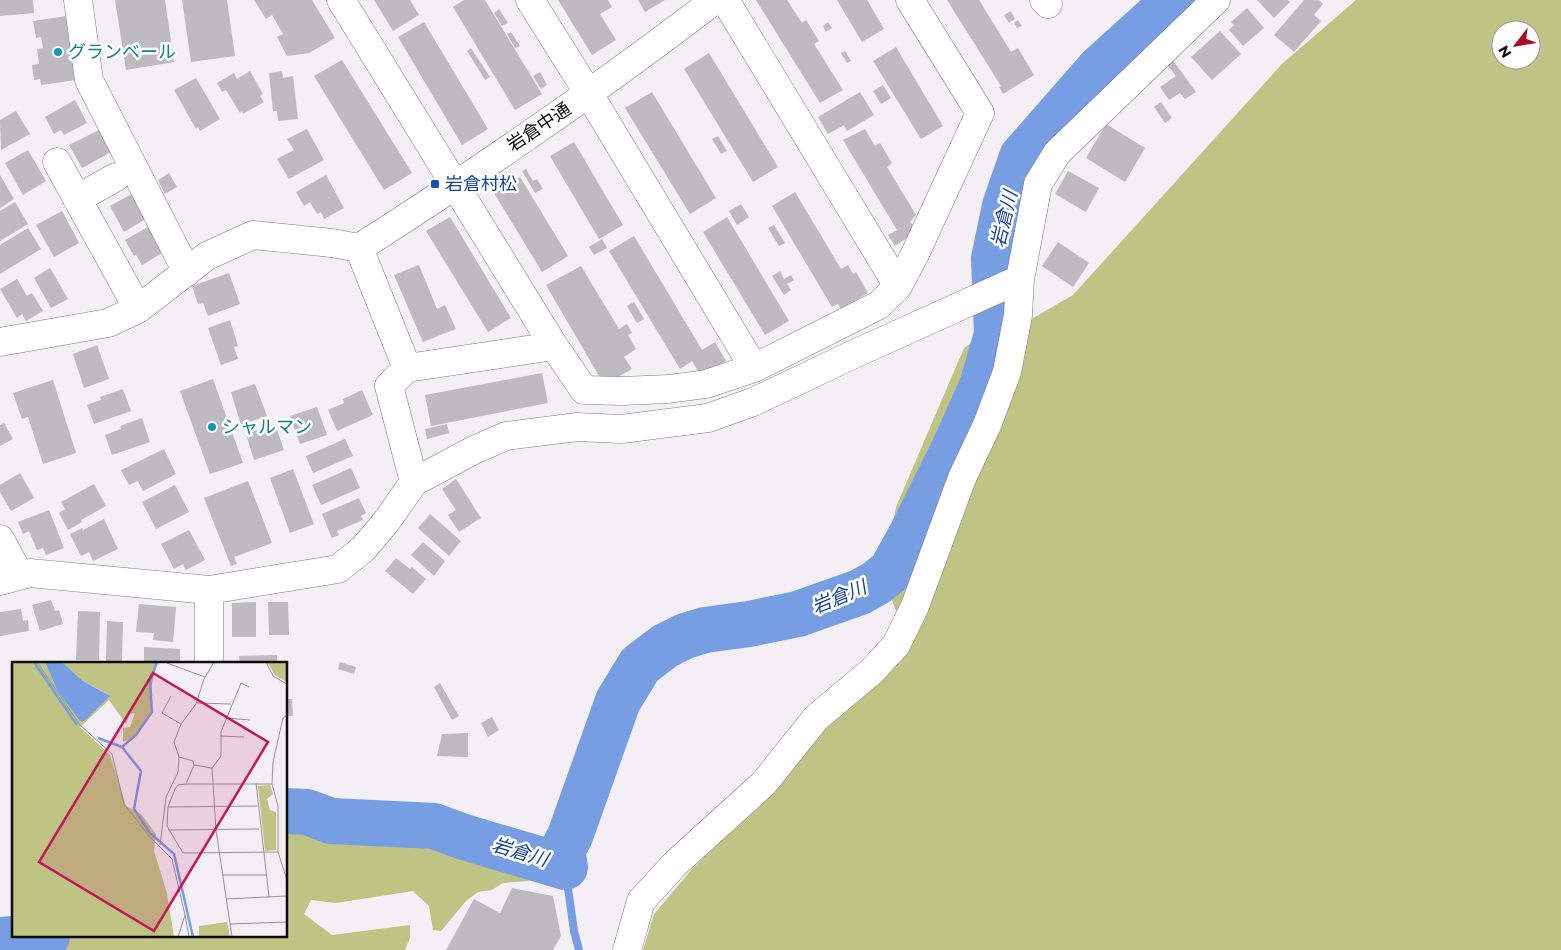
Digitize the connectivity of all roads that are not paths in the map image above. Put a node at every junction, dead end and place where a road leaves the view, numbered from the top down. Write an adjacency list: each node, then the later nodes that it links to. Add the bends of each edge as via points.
1 (78, 0): 14 (street, via 89,80)
2 (341, 0): 11 (street)
3 (530, 0): 8 (street)
4 (715, 0): 8 (street, 岩倉中通)
5 (725, 0): 16 (street)
6 (910, 0): 16 (street, via 980,113)
7 (1216, 0): 15 (street, via 1057,153 1038,184)
8 (589, 94): 11 (street, 岩倉中通); 21 (street)
9 (57, 162): 12 (street)
10 (116, 177): 12 (street)
11 (455, 186): 13 (street, 岩倉中通); 19 (street)
12 (77, 199): 17 (street)
13 (359, 248): 14 (street, via 253,235 207,256); 20 (street)
14 (187, 272): 17 (street)
15 (1020, 279): 22 (street, via 753,402 708,418 621,429 576,427 506,436); 27 (street, via 1018,315 1007,372 962,478 915,606 896,645 872,671 816,718 764,783 676,863 641,901)
16 (898, 286): 21 (street, via 879,305)
17 (138, 309): 18 (street, via 108,322)
18 (1, 339)
19 (554, 346): 20 (street); 21 (street, via 584,390 669,389 706,384)
20 (407, 368): 22 (street, via 389,386)
21 (754, 368)
22 (414, 482): 25 (street, via 363,549 338,569)
23 (0, 539): 24 (street)
24 (10, 578): 25 (street, via 30,574)
25 (209, 590): 26 (street)
26 (209, 662)
27 (627, 950)

